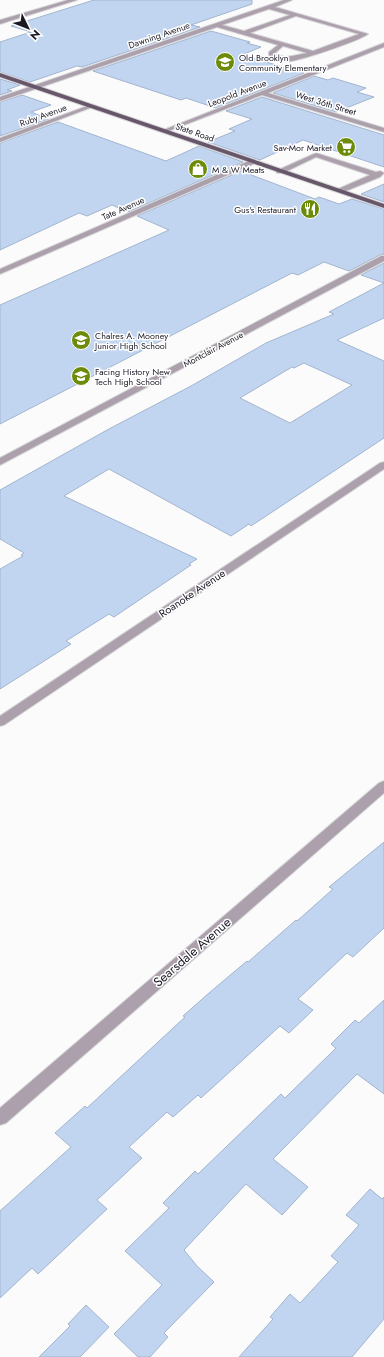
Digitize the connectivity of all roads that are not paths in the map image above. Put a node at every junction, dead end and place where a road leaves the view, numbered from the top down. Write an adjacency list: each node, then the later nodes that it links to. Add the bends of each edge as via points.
1 (74, 0): 5 (street)
2 (289, 0): 3 (street, Dawning Avenue)
3 (269, 7): 4 (street); 6 (street, Dawning Avenue)
4 (297, 14): 7 (street); 10 (street, via 365,34)
5 (0, 22)
6 (217, 25): 7 (street); 12 (street, Dawning Avenue)
7 (244, 33): 8 (street)
8 (282, 44): 10 (street); 10 (street, via 271,53 272,55 294,59)
9 (384, 45): 13 (street, Leopold Avenue)
10 (313, 53)
11 (0, 75): 12 (main road, State Road)
12 (35, 87): 14 (street, Dawning Avenue); 15 (main road, State Road)
13 (263, 92): 16 (street, West 36th Street); 17 (street, Leopold Avenue)
14 (0, 100)
15 (92, 106): 17 (main road, State Road); 18 (street, Ruby Avenue)
16 (384, 130)
17 (164, 131): 19 (main road, State Road)
18 (0, 140)
19 (254, 162): 20 (main road, State Road); 26 (street, Tate Avenue)
20 (280, 171): 22 (street, via 316,155); 23 (main road, State Road)
21 (384, 172): 22 (street)
22 (377, 175): 23 (street)
23 (341, 191): 24 (main road, State Road)
24 (384, 206)
25 (384, 258): 27 (street, Montclair Avenue)
26 (0, 272)
27 (0, 462)
28 (384, 465): 29 (street, Roanoke Avenue)
29 (0, 722)
30 (384, 786): 31 (street, Searsdale Avenue)
31 (0, 1118)

